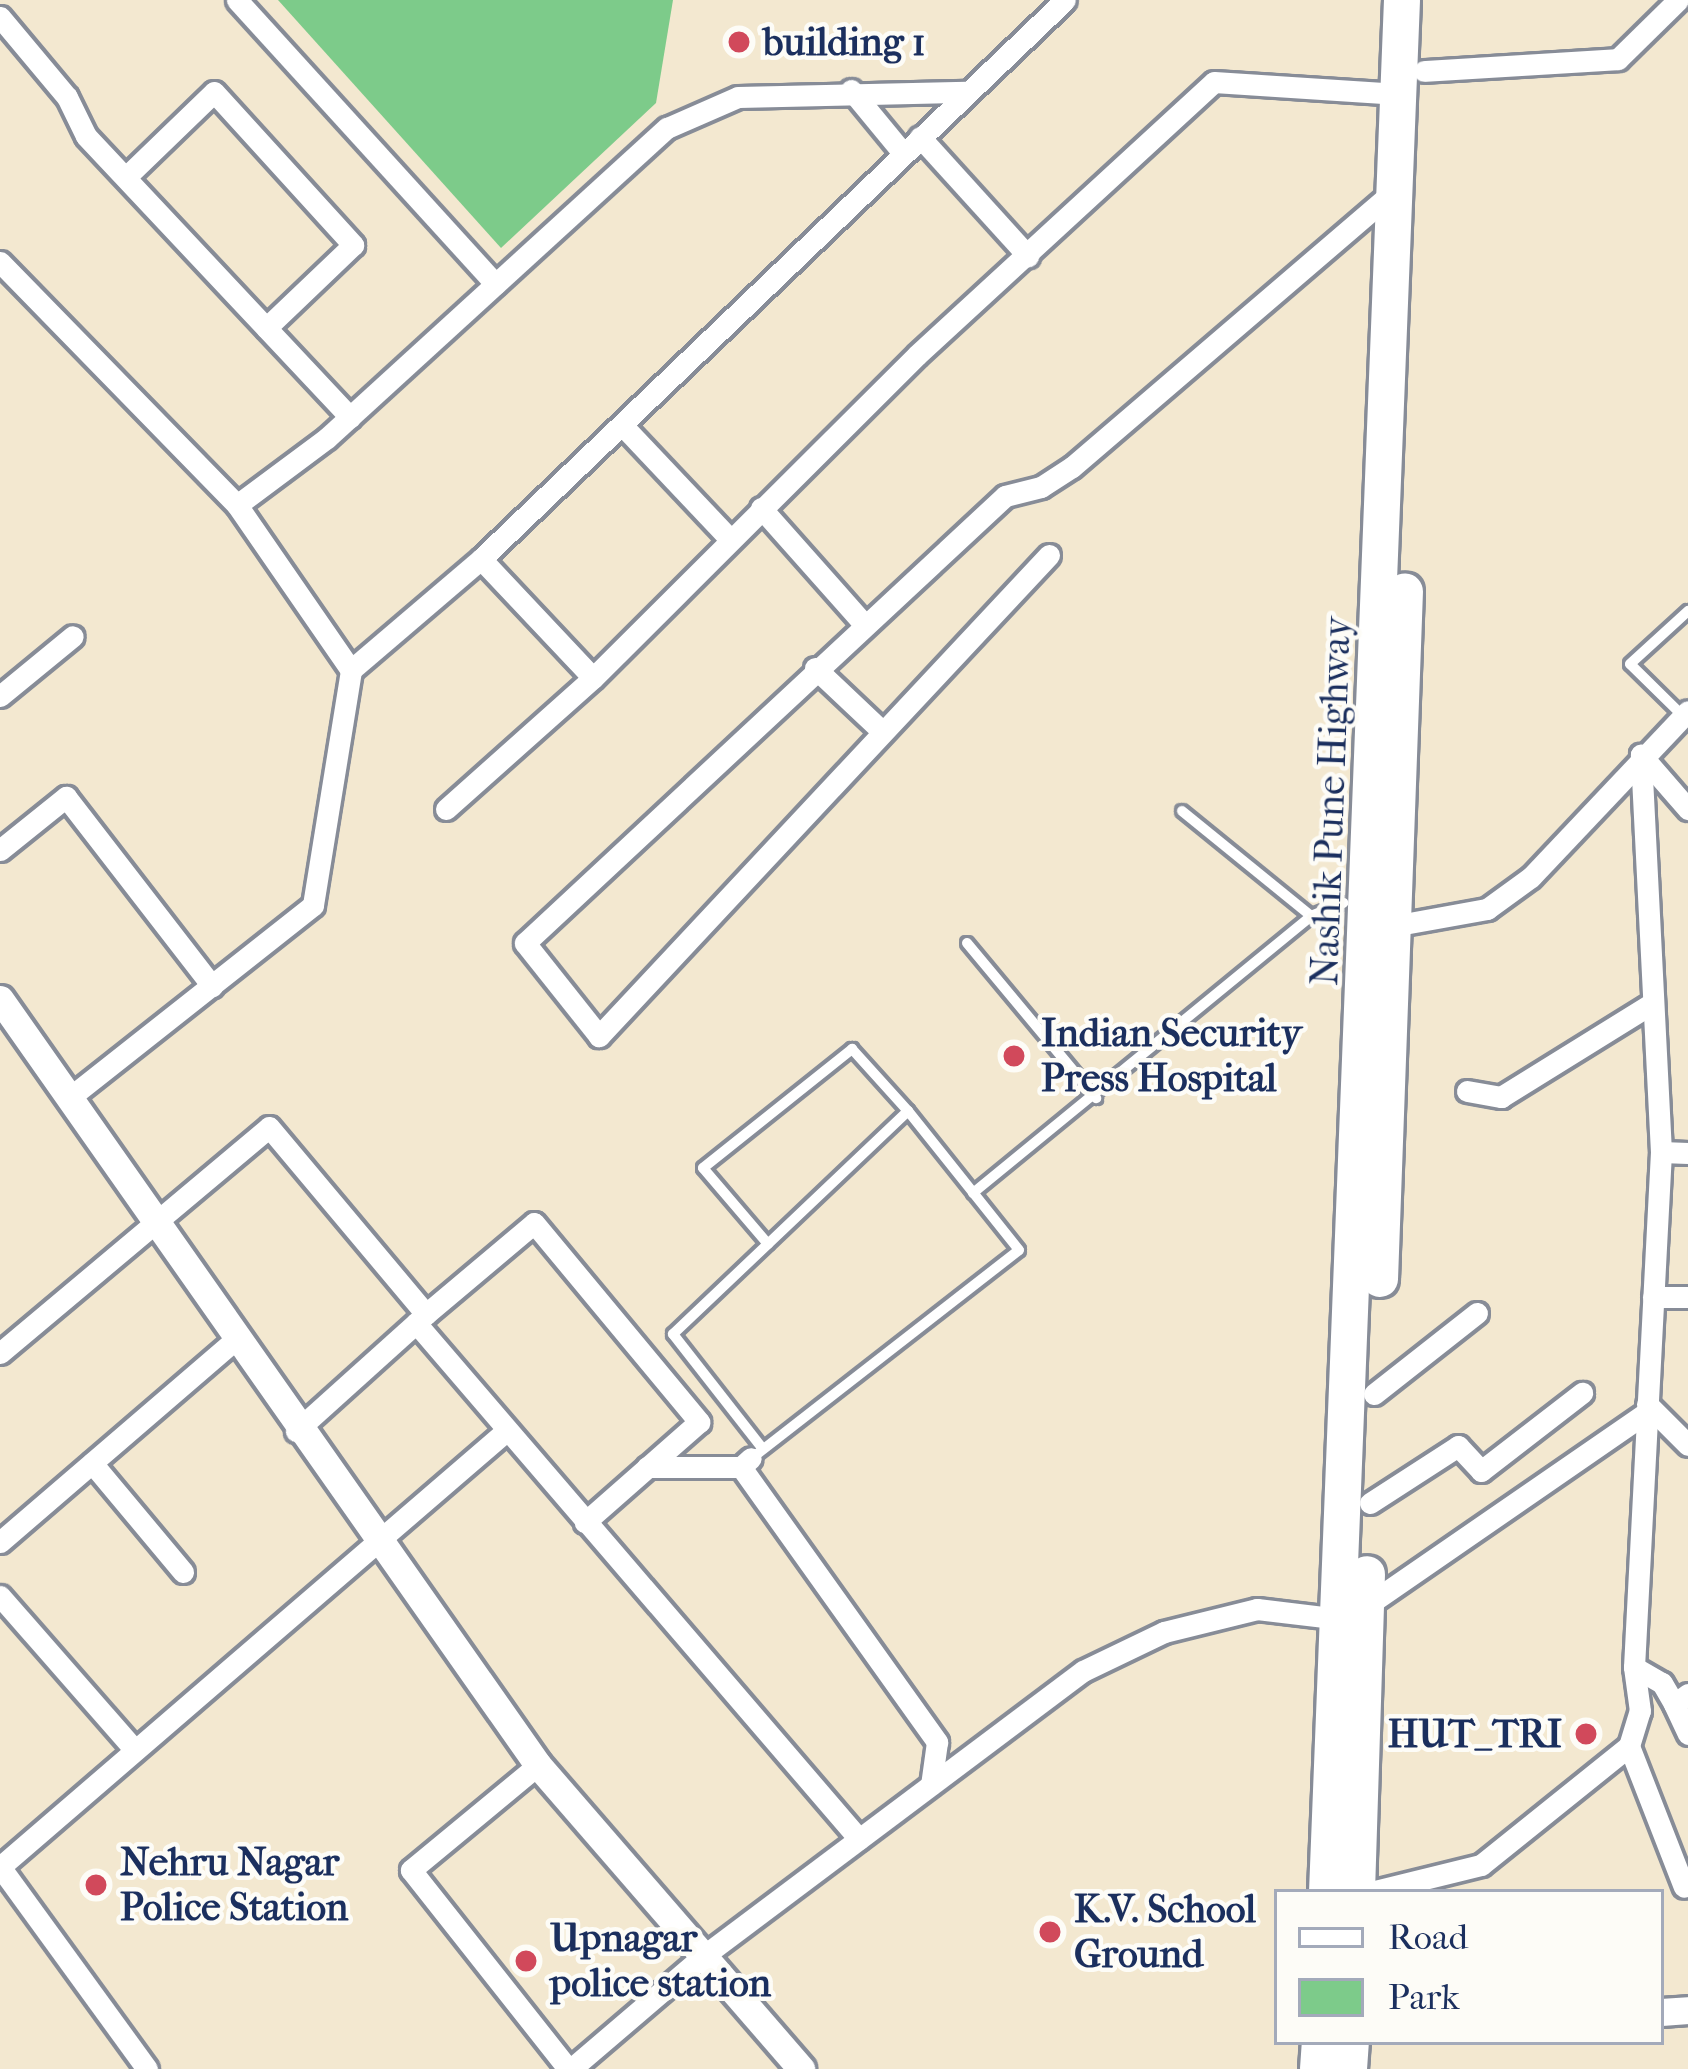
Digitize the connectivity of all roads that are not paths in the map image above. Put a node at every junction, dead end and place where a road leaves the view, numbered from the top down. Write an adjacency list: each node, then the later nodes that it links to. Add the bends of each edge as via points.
1 (237, 0): 16 (street)
2 (1065, 0): 9 (street)
3 (1402, 0): 7 (highway, Nashik Pune Highway)
4 (1427, 0): 7 (highway, Nashik Pune Highway)
5 (1678, 0): 7 (street, via 1618,59)
6 (0, 17): 12 (street)
7 (1412, 82): 13 (highway, Nashik Pune Highway); 14 (street, via 1214,82); 39 (highway, Nashik Pune Highway)
8 (851, 90): 9 (street); 11 (street); 16 (street, via 738,97 667,128)
9 (967, 92): 10 (street)
10 (920, 136): 11 (street); 14 (street)
11 (903, 153): 19 (street)
12 (126, 177): 17 (street); 17 (street, via 214,92 353,245)
13 (1395, 190): 26 (street, via 1072,466 1041,487 1005,496); 39 (highway, Nashik Pune Highway)
14 (1028, 256): 21 (street)
15 (0, 262): 20 (street)
16 (495, 284): 18 (street)
17 (266, 328): 18 (street)
18 (350, 417): 20 (street)
19 (622, 426): 22 (street); 24 (street)
20 (237, 506): 29 (street)
21 (761, 508): 22 (street); 26 (street)
22 (730, 539): 30 (street)
23 (1048, 555): 33 (street)
24 (481, 560): 29 (street); 30 (street)
25 (1688, 611): 32 (lane, via 1630,664)
26 (863, 623): 28 (street)
27 (74, 636): 31 (street)
28 (815, 668): 33 (street); 33 (street, via 525,943 599,1036)
29 (351, 670): 42 (street, via 313,905)
30 (593, 678): 35 (street)
31 (0, 696)
32 (1685, 714): 34 (street)
33 (883, 732)
34 (1640, 755): 36 (street); 39 (street, via 1531,877 1487,909); 44 (street)
35 (446, 809)
36 (1688, 809)
37 (1182, 812): 40 (lane)
38 (0, 850): 42 (street, via 66,797)
39 (1374, 910): 40 (lane); 62 (highway, Nashik Pune Highway); 76 (highway, Nashik Pune Highway)
40 (1311, 916): 47 (lane)
41 (968, 943): 47 (lane)
42 (212, 986): 48 (street)
43 (0, 999): 45 (street)
44 (1651, 1004): 46 (street, via 1501,1097); 50 (street)
45 (9, 1034): 48 (street)
46 (1467, 1091)
47 (1096, 1097): 52 (lane)
48 (69, 1098): 53 (street)
49 (908, 1112): 52 (lane); 54 (lane); 54 (lane, via 852,1049 704,1168)
50 (1661, 1152): 51 (street); 55 (street)
51 (1688, 1153)
52 (973, 1193): 67 (lane, via 1019,1250)
53 (154, 1222): 58 (street, via 269,1127); 59 (street); 60 (street)
54 (768, 1244): 67 (lane, via 673,1334)
55 (1653, 1297): 56 (street); 63 (street)
56 (1688, 1297)
57 (1477, 1313): 62 (street)
58 (421, 1318): 64 (street); 65 (street); 69 (street, via 534,1223 699,1422)
59 (234, 1341): 64 (street); 68 (street)
60 (0, 1352)
61 (1582, 1393): 70 (street, via 1480,1471 1458,1446)
62 (1374, 1394): 70 (highway, Nashik Pune Highway)
63 (1647, 1408): 66 (street); 76 (street); 77 (street)
64 (296, 1431): 73 (street)
65 (506, 1431): 71 (street); 73 (street)
66 (1684, 1438)
67 (752, 1458): 69 (street); 83 (street, via 937,1742)
68 (92, 1463): 72 (street); 74 (street)
69 (647, 1467): 71 (street)
70 (1370, 1503): 76 (highway, Nashik Pune Highway)
71 (585, 1522): 84 (street)
72 (0, 1542)
73 (377, 1544): 81 (street); 82 (street)
74 (183, 1572)
75 (0, 1596): 81 (street)
76 (1353, 1612): 83 (street, via 1257,1609 1164,1632 1083,1671); 87 (highway, Nashik Pune Highway); 88 (highway, Nashik Pune Highway)
77 (1634, 1667): 78 (street); 80 (street, via 1641,1695)
78 (1681, 1699): 79 (street)
79 (1688, 1734)
80 (1630, 1747): 86 (street); 89 (street, via 1480,1865)
81 (134, 1749): 85 (street)
82 (538, 1765): 90 (street); 91 (street, via 410,1870)
83 (931, 1785): 84 (street)
84 (859, 1839): 90 (street)
85 (0, 1867): 92 (street)
86 (1684, 1887)
87 (1327, 1889)
88 (1357, 1889)
89 (1383, 1889)
90 (702, 1958): 91 (street); 93 (street)
91 (578, 2067)
92 (146, 2069)
93 (801, 2069)

